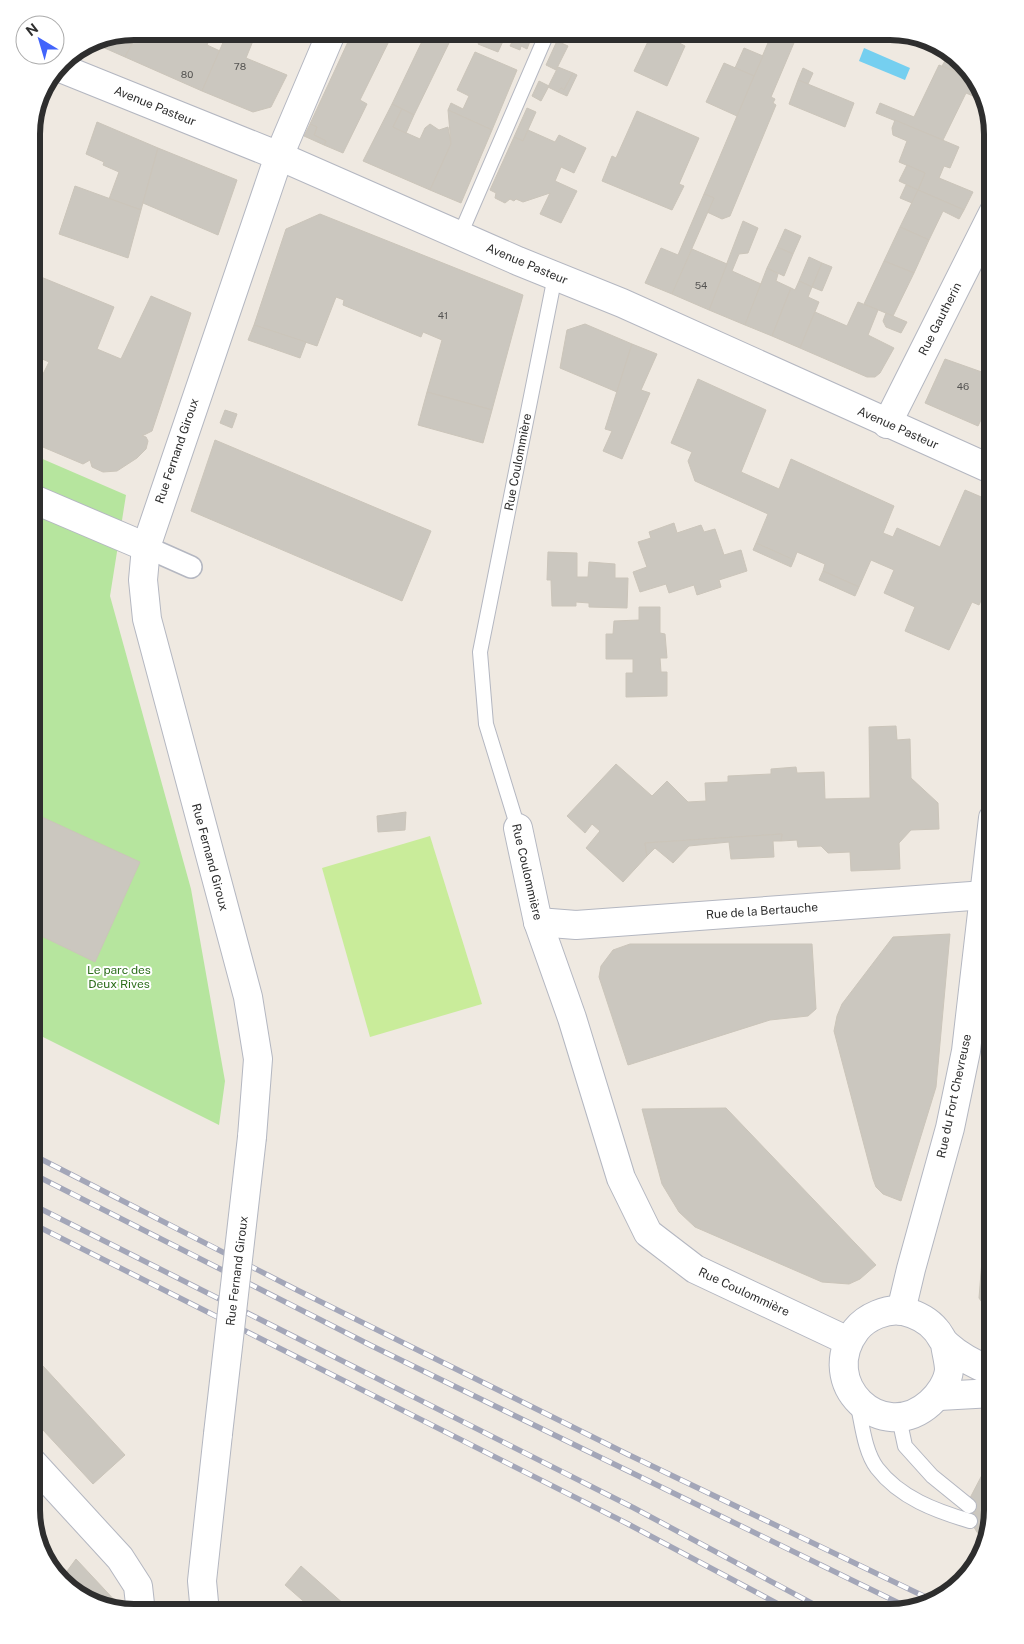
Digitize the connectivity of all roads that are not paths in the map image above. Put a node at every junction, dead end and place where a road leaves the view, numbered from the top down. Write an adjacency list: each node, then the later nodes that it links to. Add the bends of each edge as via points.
1 (328, 40): 4 (street, Rue Fernand Giroux)
2 (544, 40): 6 (lane)
3 (65, 70): 4 (street, Avenue Pasteur)
4 (279, 156): 6 (street, Avenue Pasteur); 11 (street, Rue Fernand Giroux)
5 (984, 231): 8 (street, Rue Gautherin)
6 (460, 235): 7 (street, Avenue Pasteur)
7 (555, 276): 8 (street, Avenue Pasteur, via 782,374); 13 (lane, Rue Coulommière, via 480,652 486,724)
8 (887, 424): 9 (street, Avenue Pasteur)
9 (984, 466)
10 (40, 502): 11 (street)
11 (146, 547): 12 (street); 28 (street, Rue Fernand Giroux, bridge, via 143,580 147,619 248,997 258,1059)
12 (191, 567)
13 (518, 828): 16 (street, Rue Coulommière)
14 (984, 895): 16 (street, Rue de la Bertauche, via 576,925)
15 (984, 903): 17 (street, Rue du Fort Chevreuse, via 966,1051 950,1128)
16 (538, 922): 18 (street, Rue Coulommière, via 572,1018 621,1178 648,1232 695,1269)
17 (901, 1311): 18 (street, via 880,1313 861,1323); 19 (street, via 920,1316 935,1328)
18 (848, 1341): 23 (street, via 842,1362 845,1383)
19 (945, 1344): 20 (street); 22 (street, via 949,1371)
20 (984, 1368)
21 (984, 1394): 22 (street)
22 (939, 1396): 24 (street, via 921,1411)
23 (857, 1401): 24 (street, via 876,1414); 27 (lane, via 865,1439 877,1468 924,1506)
24 (899, 1418): 26 (lane, via 905,1446 932,1476)
25 (40, 1471): 29 (street, via 120,1558 138,1586)
26 (969, 1506)
27 (970, 1521)
28 (202, 1581): 30 (street, Rue Fernand Giroux); 31 (street, Rue Fernand Giroux)
29 (140, 1604)
30 (195, 1604)
31 (204, 1604)

